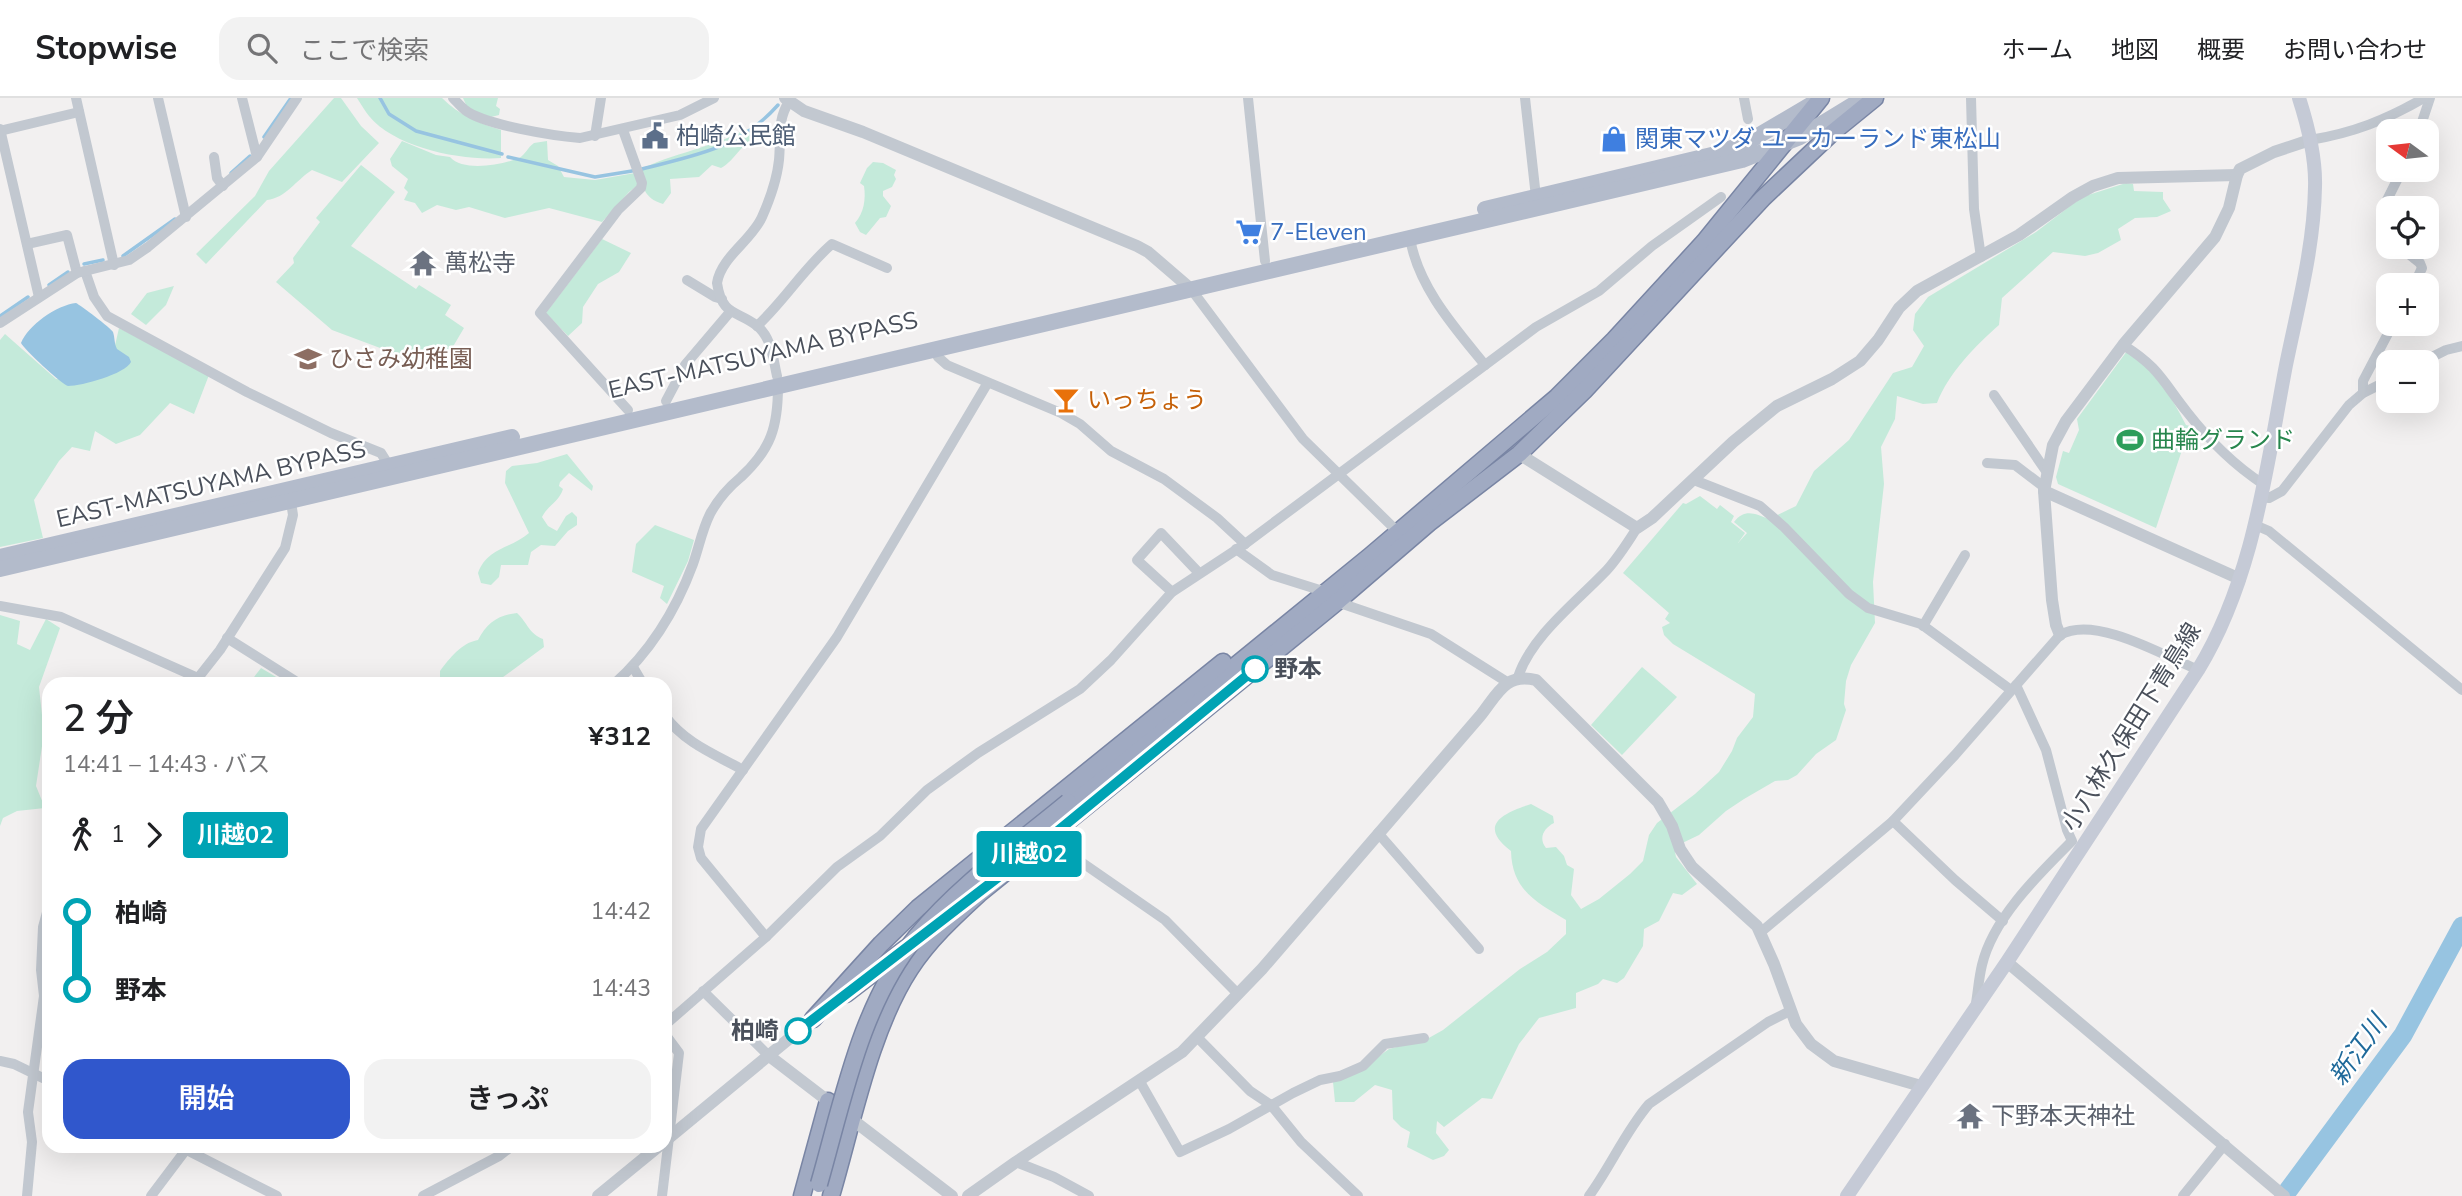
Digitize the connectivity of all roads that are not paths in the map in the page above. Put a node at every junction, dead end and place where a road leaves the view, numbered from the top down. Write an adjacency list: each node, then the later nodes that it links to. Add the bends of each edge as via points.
1 (76, 98): 18 (street)
2 (158, 98): 37 (street)
3 (242, 98): 27 (street)
4 (297, 98): 27 (street)
5 (453, 98): 23 (street, via 481,118 565,137)
6 (601, 98): 23 (street)
7 (714, 98): 22 (street, via 680,116)
8 (1248, 98): 41 (street)
9 (1525, 98): 34 (street)
10 (1744, 98): 19 (street)
11 (1820, 98): 25 (highway); 28 (main road)
12 (1864, 98): 25 (main road)
13 (1875, 98): 36 (highway)
14 (1971, 98): 40 (street, via 1974,209)
15 (2299, 98): 24 (main road, 小八林久保田下青鳥線)
16 (2424, 98): 20 (street); 24 (street, via 2394,116 2344,135)
17 (787, 100): 46 (street, via 804,111 1138,246); 48 (street, via 772,192 761,219 718,276)
18 (79, 112): 21 (street); 42 (street)
19 (1748, 119)
20 (2421, 119)
21 (0, 130): 39 (street)
22 (623, 130): 23 (street); 64 (street, via 641,188 618,210 540,313)
23 (595, 136)
24 (2310, 140): 31 (street, via 2250,163); 72 (main road, 小八林久保田下青鳥線, via 2315,184 2310,242)
25 (1781, 146): 29 (main road); 30 (highway)
26 (214, 157): 32 (street)
27 (257, 157): 32 (street)
28 (1721, 158): 29 (main road); 33 (main road, via 1745,176); 34 (main road, EAST-MATSUYAMA BYPASS); 38 (main road)
29 (1748, 158): 30 (main road)
30 (1761, 173): 33 (highway); 36 (main road, via 1766,191)
31 (2237, 175): 40 (street, via 2129,177 2105,182 2073,197); 53 (street, via 2233,198 2215,237)
32 (223, 186): 37 (street)
33 (1743, 194): 76 (highway, via 1704,242 1557,397)
34 (1536, 197): 41 (main road, EAST-MATSUYAMA BYPASS)
35 (1721, 197): 57 (street, via 1599,291 1536,327)
36 (1763, 198): 65 (highway)
37 (186, 217): 42 (street, via 129,260)
38 (1410, 237): 46 (main road); 57 (street, via 1425,280 1445,316)
39 (27, 244): 44 (street, via 67,235); 47 (street)
40 (1981, 257): 70 (street, via 1917,291 1860,361 1777,406)
41 (1265, 261): 46 (main road, EAST-MATSUYAMA BYPASS)
42 (114, 265): 44 (street)
43 (887, 268): 51 (street, via 832,244)
44 (81, 272): 47 (street); 67 (street, via 107,316 247,392 381,453)
45 (687, 280): 48 (street)
46 (1186, 285): 55 (main road); 58 (main road, EAST-MATSUYAMA BYPASS); 69 (street, via 1303,439)
47 (39, 297): 50 (street)
48 (722, 299): 49 (street)
49 (730, 312): 51 (street); 63 (street, via 685,365)
50 (0, 323)
51 (757, 326): 58 (street, via 770,345)
52 (2387, 336): 61 (street, via 2363,381)
53 (2123, 345): 68 (street, via 2066,421); 72 (street, via 2156,369 2200,427)
54 (2462, 346): 56 (street)
55 (934, 349): 58 (main road); 59 (street, via 947,365)
56 (2439, 354)
57 (1485, 365): 69 (street)
58 (777, 381): 63 (main road, EAST-MATSUYAMA BYPASS); 67 (main road); 89 (street, via 778,414 764,452 714,506 687,578 662,627)
59 (987, 384): 77 (street, via 1080,424 1111,451 1164,480 1217,518); 100 (street, via 837,637)
60 (2376, 386): 61 (street)
61 (2363, 393): 72 (street, via 2283,491 2269,498)
62 (1994, 395): 68 (street)
63 (666, 401): 64 (main road, EAST-MATSUYAMA BYPASS)
64 (628, 410): 67 (main road, EAST-MATSUYAMA BYPASS)
65 (1520, 454): 75 (street); 76 (highway)
66 (1987, 463): 71 (street, via 2015,465)
67 (392, 471): 73 (main road); 79 (main road, EAST-MATSUYAMA BYPASS)
68 (2046, 471): 71 (street)
69 (1338, 474): 76 (street); 77 (street)
70 (1694, 480): 75 (street); 86 (street, via 1760,506 1868,608)
71 (2044, 489): 82 (street); 87 (street, via 2052,600)
72 (2261, 491): 74 (main road, 小八林久保田下青鳥線)
73 (291, 502): 80 (main road); 88 (street, via 293,515 285,548)
74 (2255, 525): 82 (main road, 小八林久保田下青鳥線); 98 (street, via 2269,531)
75 (1637, 528): 96 (street, via 1606,571 1523,660)
76 (1403, 537): 84 (highway)
77 (1240, 546): 81 (street); 84 (street, via 1272,575)
78 (1965, 555): 86 (street)
79 (0, 557)
80 (0, 569)
81 (1199, 572): 83 (street); 83 (street, via 1161,533 1137,560)
82 (2240, 579): 90 (main road, 小八林久保田下青鳥線)
83 (1172, 592): 111 (street, via 1080,689 928,790 880,836 837,867)
84 (1331, 597): 96 (street, via 1431,634); 101 (highway, via 1265,628); 104 (highway); 144 (highway, bridge, via 1068,803 940,910 915,939 893,971 869,1021)
85 (0, 606): 91 (street, via 61,617)
86 (1923, 626): 97 (street)
87 (2060, 635): 90 (street, via 2096,629); 97 (street)
88 (227, 638): 92 (street); 93 (street)
89 (633, 667): 94 (street); 95 (street)
90 (2198, 670): 105 (main road, 小八林久保田下青鳥線)
91 (196, 677)
92 (199, 677)
93 (290, 677)
94 (622, 677)
95 (639, 677)
96 (1513, 680): 103 (street); 109 (street, via 1536,680 1657,802 1692,867)
97 (2013, 688): 102 (street); 105 (street, via 2046,750 2067,830)
98 (2462, 690)
99 (672, 724): 100 (street, via 688,741)
100 (743, 770): 111 (street, via 701,829 698,847 706,866)
101 (1032, 818): 104 (highway, via 1048,822); 107 (highway)
102 (1894, 821): 108 (street); 109 (street)
103 (1378, 833): 113 (street); 117 (street)
104 (1048, 839): 106 (highway); 117 (street, via 1165,919)
105 (2077, 845): 108 (street, via 2039,874); 114 (main road, 小八林久保田下青鳥線)
106 (979, 894): 110 (highway); 135 (highway, via 925,948 909,971 883,1023)
107 (911, 915): 110 (highway, via 914,930); 122 (highway)
108 (2003, 920): 118 (street, via 1982,963)
109 (1760, 932): 120 (street)
110 (926, 933): 122 (highway)
111 (766, 937): 116 (street)
112 (42, 948): 115 (street)
113 (1479, 949)
114 (2007, 962): 118 (main road, 小八林久保田下青鳥線); 137 (street)
115 (42, 979)
116 (703, 991): 121 (street); 126 (street)
117 (1237, 993): 123 (street)
118 (1976, 1007): 131 (main road, 小八林久保田下青鳥線)
119 (42, 1010): 128 (street)
120 (1790, 1011): 131 (street, via 1803,1035 1834,1061); 156 (street, via 1649,1104)
121 (672, 1018)
122 (813, 1019): 126 (street)
123 (1197, 1037): 130 (street); 134 (street, via 1250,1091)
124 (1424, 1038): 134 (street, via 1385,1044 1363,1066 1320,1080)
125 (672, 1044): 132 (street, via 679,1053)
126 (768, 1055): 133 (street); 136 (street)
127 (0, 1061): 128 (street)
128 (33, 1073): 129 (street); 145 (street)
129 (42, 1078)
130 (1139, 1080): 134 (street, via 1180,1152); 143 (street)
131 (1921, 1086): 157 (main road, 小八林久保田下青鳥線)
132 (672, 1095)
133 (828, 1101): 135 (street); 151 (highway)
134 (1271, 1105): 155 (street, via 1307,1148)
135 (853, 1120): 144 (highway); 152 (street)
136 (672, 1135)
137 (2225, 1144): 158 (street); 159 (street)
138 (181, 1153): 146 (street)
139 (194, 1153): 147 (street)
140 (503, 1153): 148 (street)
141 (651, 1153): 149 (street)
142 (664, 1153): 150 (street)
143 (1016, 1161): 153 (street); 154 (street)
144 (822, 1192)
145 (27, 1196)
146 (151, 1196)
147 (277, 1196)
148 (423, 1196)
149 (598, 1196)
150 (662, 1196)
151 (802, 1196)
152 (952, 1196)
153 (968, 1196)
154 (1089, 1196)
155 (1358, 1196)
156 (1589, 1196)
157 (1847, 1196)
158 (2183, 1196)
159 (2284, 1196)

